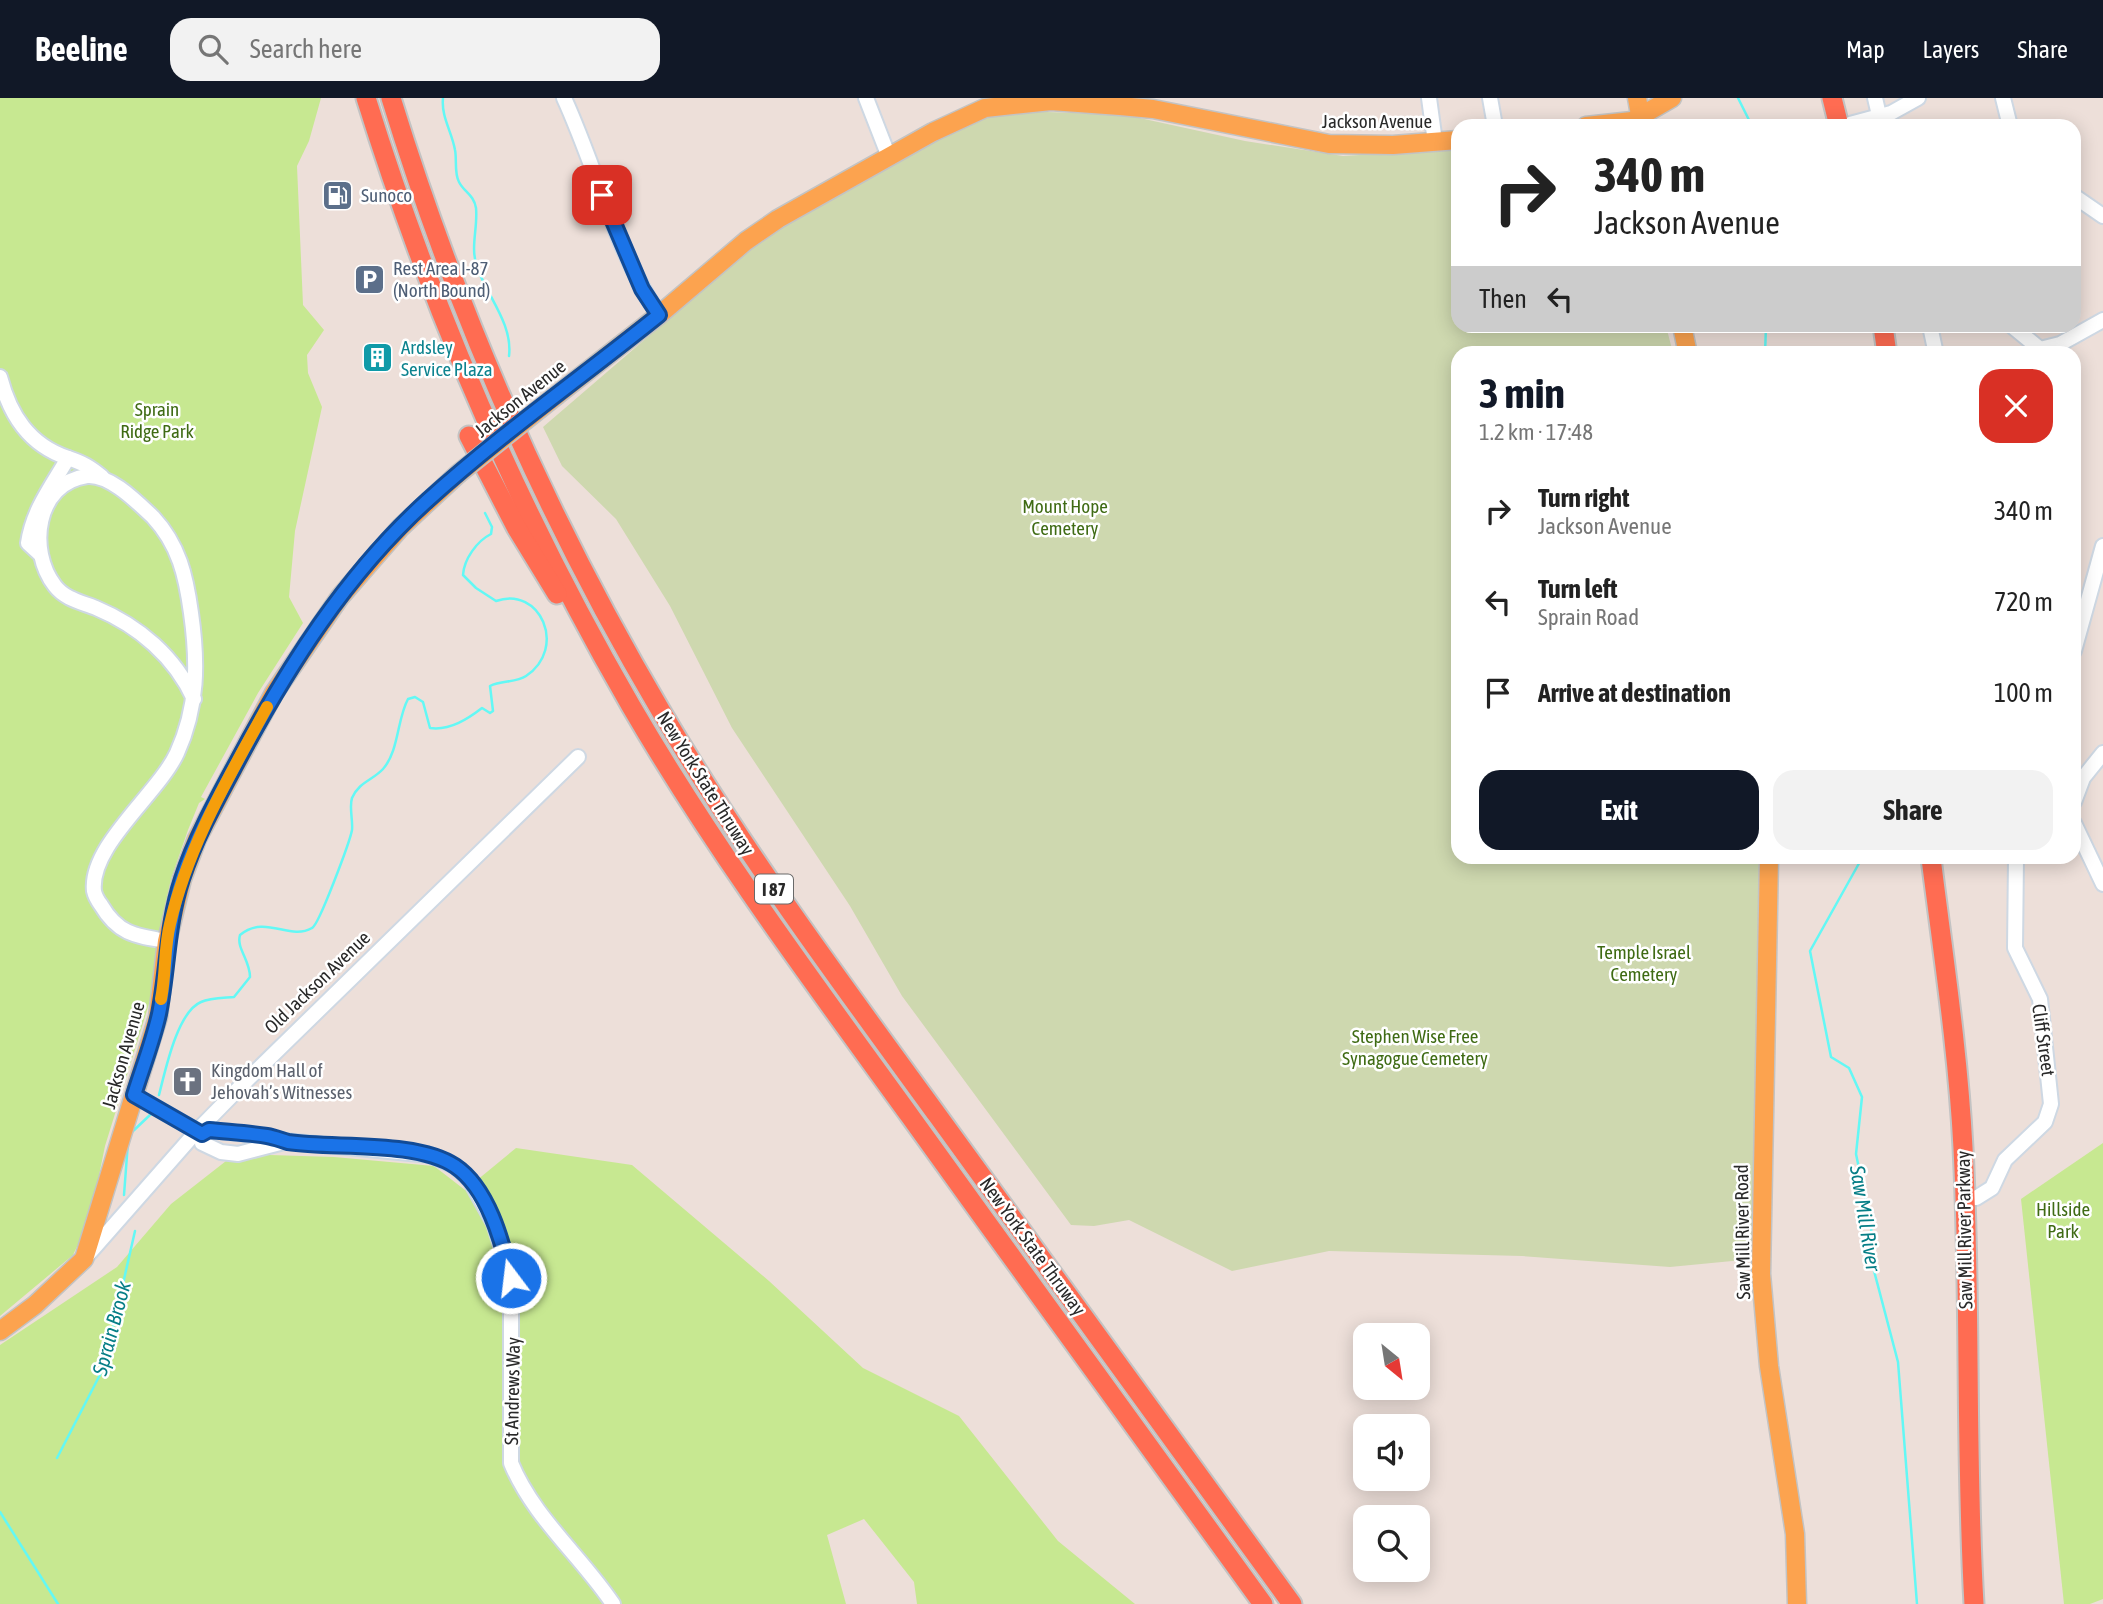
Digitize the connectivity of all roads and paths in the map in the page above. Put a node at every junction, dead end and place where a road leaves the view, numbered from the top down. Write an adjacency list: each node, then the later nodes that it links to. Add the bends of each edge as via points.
1 (366, 98): 44 (highway, New York State Thruway / I 87, via 420,257 473,390 552,559)
2 (391, 98): 66 (highway, New York State Thruway / I 87, via 455,284 519,436 596,595 677,738 799,923)
3 (564, 98): 27 (street, via 626,255)
4 (866, 98): 24 (street)
5 (1429, 98): 23 (street)
6 (1490, 98): 14 (street)
7 (1636, 98): 15 (main road)
8 (1672, 98): 16 (main road)
9 (1832, 98): 17 (highway)
10 (1843, 98): 18 (highway)
11 (1875, 98): 19 (street)
12 (1917, 98): 20 (street)
13 (2003, 98): 21 (street)
14 (1494, 119)
15 (1641, 119)
16 (1644, 119)
17 (1844, 119)
18 (1846, 119)
19 (1880, 119)
20 (1884, 119)
21 (2008, 119)
22 (1451, 141): 23 (main road, Jackson Avenue)
23 (1435, 142): 24 (main road, Jackson Avenue, via 1329,144 1153,109 1051,101 973,112)
24 (889, 157): 27 (main road, Jackson Avenue, via 768,226)
25 (2081, 200): 26 (street)
26 (2103, 216)
27 (659, 315): 54 (main road, Jackson Avenue, bridge, via 458,474 400,528 340,597 282,681 197,839 181,879)
28 (2103, 320): 29 (street)
29 (2081, 332)
30 (2021, 333): 32 (street)
31 (2080, 333): 33 (street)
32 (2036, 346)
33 (2052, 346)
34 (0, 377): 36 (street, via 28,436)
35 (469, 436): 44 (highway, via 532,554)
36 (68, 458): 37 (street, via 88,465); 39 (street, via 50,484 30,529 28,544)
37 (102, 477): 39 (street, via 77,479 53,493 40,527); 41 (street, via 169,534 187,586)
38 (2103, 546): 40 (street)
39 (40, 554): 42 (street, via 56,588 72,600 99,609)
40 (2081, 626)
41 (195, 642): 42 (street, via 186,653); 43 (street)
42 (169, 657): 43 (street)
43 (194, 699): 54 (street, via 176,754 95,871 94,894 121,931)
44 (630, 704): 65 (highway, New York State Thruway / I 87, via 760,909)
45 (2103, 753): 47 (street)
46 (578, 757): 56 (street, Old Jackson Avenue)
47 (2081, 783)
48 (2081, 838): 53 (street)
49 (1769, 864): 67 (main road, Saw Mill River Road, via 1761,1265 1769,1366 1795,1534)
50 (1932, 864): 68 (highway, Saw Mill River Parkway, via 1956,1051 1963,1149)
51 (1943, 864): 61 (highway, Saw Mill River Parkway, via 1967,1049)
52 (2016, 864): 61 (street, Cliff Street, via 2015,948 2040,999 2051,1104 2045,1122 2005,1160 1992,1188)
53 (2103, 884)
54 (167, 941): 55 (main road, Jackson Avenue, via 159,1017)
55 (134, 1095): 56 (street); 62 (main road, Jackson Avenue)
56 (199, 1133): 59 (street, via 202,1143); 62 (street, Old Jackson Avenue)
57 (244, 1134): 58 (street, St Andrews Way); 59 (street, St Andrews Way); 60 (street)
58 (285, 1141): 60 (street, St Andrews Way); 64 (street, St Andrews Way, via 430,1155 455,1166 470,1180 494,1223 511,1278 511,1463 535,1506)
59 (220, 1142): 60 (street, St Andrews Way, via 221,1152 238,1154)
60 (243, 1150)
61 (1976, 1198): 69 (highway, Saw Mill River Parkway)
62 (84, 1259): 63 (main road, Old Jackson Avenue)
63 (0, 1331)
64 (613, 1604)
65 (1263, 1604)
66 (1292, 1604)
67 (1797, 1604)
68 (1974, 1604)
69 (1985, 1604)

